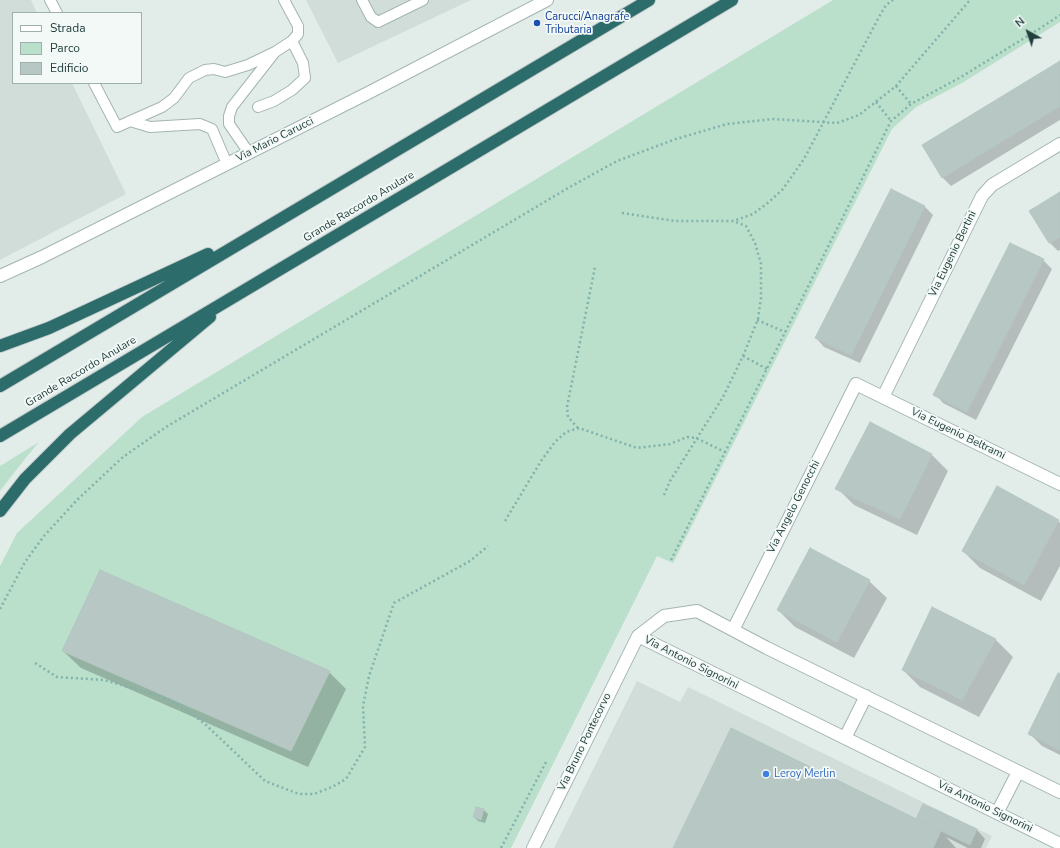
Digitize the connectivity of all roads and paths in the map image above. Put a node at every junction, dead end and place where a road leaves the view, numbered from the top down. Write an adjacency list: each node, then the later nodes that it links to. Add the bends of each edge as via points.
1 (50, 0): 10 (lane)
2 (284, 0): 12 (lane, via 298,26 298,34)
3 (362, 0): 4 (lane, via 371,17 378,22)
4 (423, 0)
5 (547, 0): 23 (street, Via Mario Carucci)
6 (649, 0): 27 (highway)
7 (732, 0): 30 (highway, Grande Raccordo Anulare)
8 (892, 0): 21 (path, via 879,17)
9 (970, 0): 15 (path)
10 (56, 12)
11 (1060, 15): 17 (path, via 961,77)
12 (292, 41): 13 (lane); 18 (lane, via 303,63 305,78 292,90)
13 (275, 52): 20 (lane, via 248,65 224,72 205,70 189,78 174,98 162,107); 23 (lane, via 232,107 228,116 229,124)
14 (95, 84): 20 (lane, via 117,127)
15 (896, 86): 16 (path); 17 (path)
16 (876, 102): 19 (path); 21 (path, via 859,115 837,123)
17 (911, 104): 19 (path)
18 (258, 107)
19 (891, 120): 32 (path)
20 (130, 121): 24 (lane, via 150,127 200,124 212,130)
21 (824, 123): 26 (path, via 804,159 782,189 753,214); 49 (path, via 773,119 727,124 676,139 617,161 568,188 166,428 123,457 77,500 44,536 25,562)
22 (1060, 144): 38 (street, Via Eugenio Bertini, via 992,184 982,196)
23 (249, 153): 24 (street, Via Mario Carucci)
24 (227, 164): 29 (street, Via Mario Carucci)
25 (622, 213): 26 (path, via 675,221)
26 (733, 221): 31 (path, via 746,226 755,243 761,264 761,298)
27 (272, 224): 33 (highway, via 90,310); 37 (highway)
28 (595, 267): 39 (path, via 567,407 568,417)
29 (0, 276)
30 (238, 294): 40 (highway, Grande Raccordo Anulare); 45 (highway, via 70,434 24,479)
31 (757, 320): 32 (path); 34 (path)
32 (785, 332): 35 (path)
33 (0, 346)
34 (744, 356): 35 (path); 41 (path, via 723,397)
35 (767, 369): 42 (path)
36 (856, 384): 38 (street, Via Eugenio Beltrami); 50 (street, Via Angelo Genocchi)
37 (0, 386)
38 (883, 397): 43 (street, Via Eugenio Beltrami)
39 (579, 428): 41 (path, via 637,448 670,444 687,437); 46 (path, via 566,432 555,442)
40 (0, 436)
41 (696, 438): 42 (path); 44 (path)
42 (725, 452): 48 (path)
43 (1060, 484)
44 (664, 495)
45 (0, 511)
46 (505, 521)
47 (488, 546): 52 (path, via 465,564 394,603 368,676 363,706 365,747 346,779 314,794 299,794 265,781 205,724 185,709 160,696 104,680 57,678)
48 (671, 560)
49 (0, 610)
50 (733, 630): 51 (street, Via Antonio Signorini, via 697,611 664,616); 53 (street, Via Antonio Signorini)
51 (638, 636): 54 (street, Via Antonio Signorini); 61 (street, Via Bruno Pontecorvo)
52 (35, 662)
53 (866, 696): 54 (street); 56 (street, Via Antonio Signorini)
54 (845, 738): 58 (street, Via Antonio Signorini)
55 (546, 762): 60 (path)
56 (1018, 772): 57 (street, Via Antonio Signorini); 58 (street)
57 (1060, 792)
58 (997, 813): 59 (street, Via Antonio Signorini)
59 (1060, 844)
60 (501, 848)
61 (533, 848)

